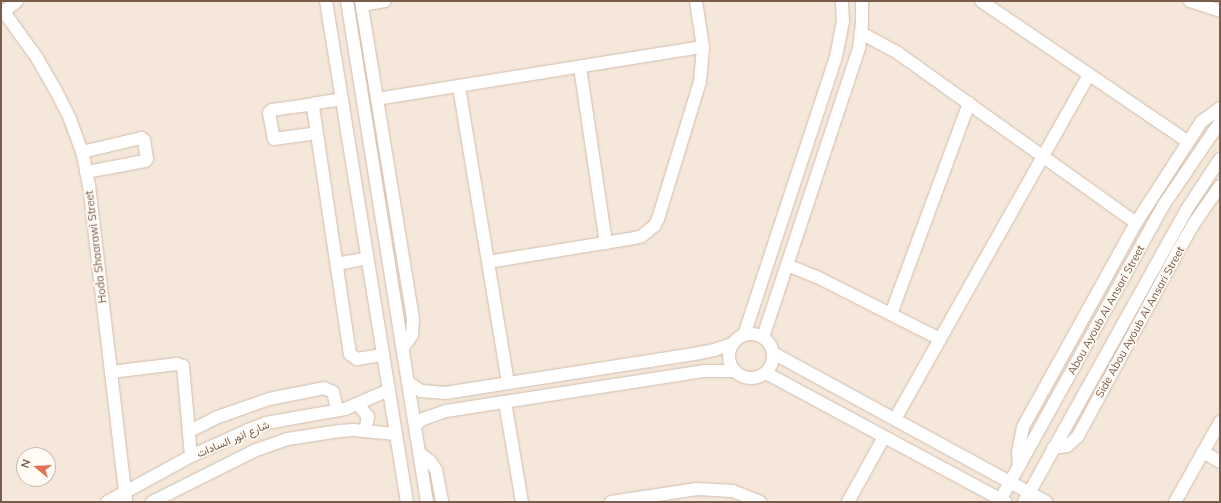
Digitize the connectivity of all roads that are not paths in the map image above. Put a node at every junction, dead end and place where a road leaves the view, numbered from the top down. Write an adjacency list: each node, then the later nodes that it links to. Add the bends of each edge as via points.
1 (17, 1): 14 (street)
2 (326, 1): 20 (street)
3 (347, 1): 44 (street)
4 (385, 1): 11 (street)
5 (696, 1): 16 (street)
6 (842, 1): 40 (street, via 843,22 836,57)
7 (862, 1): 15 (street)
8 (981, 1): 18 (street)
9 (1190, 1): 13 (street)
10 (1216, 1): 12 (street)
11 (361, 3): 21 (street)
12 (1220, 4)
13 (1220, 11)
14 (2, 13): 28 (street, Hoda Shaarawi Street, via 37,58 56,91)
15 (861, 33): 22 (street, via 886,45); 38 (street, via 859,48)
16 (703, 47): 17 (street); 34 (street, via 700,82 658,219 642,236)
17 (580, 67): 19 (street); 34 (street)
18 (1089, 75): 27 (street); 29 (street)
19 (459, 87): 21 (street); 36 (street)
20 (342, 99): 23 (street); 35 (street)
21 (377, 99): 44 (street, via 413,320 412,335)
22 (969, 103): 29 (street); 39 (street)
23 (315, 104): 26 (street, via 313,107); 26 (street, via 272,110 269,113 274,139)
24 (1220, 108): 27 (street, via 1201,122)
25 (1220, 122): 68 (street, Abou Ayoub Al Ansari Street, via 1163,206)
26 (317, 133): 37 (street)
27 (1187, 141): 33 (street)
28 (82, 152): 31 (street, Hoda Shaarawi Street); 31 (street, via 141,138 144,140 146,161)
29 (1043, 156): 33 (street); 42 (street)
30 (1220, 159): 63 (street, Abou Ayoub Al Ansari Street, via 1188,209)
31 (86, 172): 48 (street, Hoda Shaarawi Street)
32 (1220, 186): 63 (street, Side Abou Ayoub Al Ansari Street, via 1178,250 1078,436 1067,446)
33 (1136, 223): 68 (street, via 1023,427 1018,453)
34 (606, 243): 36 (street)
35 (368, 258): 37 (street); 46 (street)
36 (488, 262): 51 (street)
37 (337, 264): 46 (street, via 350,354 357,359)
38 (787, 265): 39 (street); 41 (street)
39 (891, 314): 42 (street)
40 (744, 335): 41 (street); 43 (street)
41 (763, 337): 45 (street)
42 (940, 339): 56 (street)
43 (733, 344): 47 (street, via 729,358); 51 (street, via 704,353)
44 (402, 348): 50 (street)
45 (773, 353): 49 (street, via 773,360); 56 (street)
46 (384, 356): 52 (street)
47 (734, 371): 49 (street, via 753,379); 53 (street, via 706,371)
48 (111, 372): 59 (street, via 177,364 183,366); 71 (street, Hoda Shaarawi Street)
49 (766, 373): 62 (street)
50 (408, 382): 51 (street, via 421,390 445,393); 58 (street)
51 (508, 383)
52 (389, 390): 54 (street, شارع انور السادات); 61 (street)
53 (505, 402): 58 (street, via 433,414); 79 (street)
54 (359, 405): 55 (street, شارع انور السادات); 60 (street, via 368,417)
55 (337, 410): 59 (street, via 333,392 324,388 269,399 230,412); 66 (street, شارع انور السادات, via 266,423)
56 (895, 419): 69 (street)
57 (1220, 422): 64 (street)
58 (415, 425): 65 (street)
59 (190, 430): 66 (street)
60 (365, 431): 61 (street, شارع انور السادات); 75 (street, شارع انور السادات, via 320,433 272,444)
61 (396, 434): 76 (street)
62 (884, 436): 73 (street); 82 (street)
63 (1054, 448): 70 (street, Abou Ayoub Al Ansari Street)
64 (1203, 452): 67 (street); 84 (street)
65 (420, 454): 77 (street); 78 (street, via 430,461 436,470)
66 (191, 456): 71 (street, شارع انور السادات)
67 (1220, 462)
68 (1019, 466): 69 (street, Abou Ayoub Al Ansari Street)
69 (1010, 482): 70 (street); 73 (street, Abou Ayoub Al Ansari Street)
70 (1027, 497): 83 (street)
71 (126, 498): 74 (street, شارع انور السادات)
72 (653, 499): 80 (street); 81 (street, via 697,489 715,489 733,491)
73 (1002, 501)
74 (107, 502)
75 (152, 502)
76 (407, 502)
77 (427, 502)
78 (442, 502)
79 (522, 502)
80 (611, 502)
81 (760, 502)
82 (848, 502)
83 (1046, 502)
84 (1175, 502)

